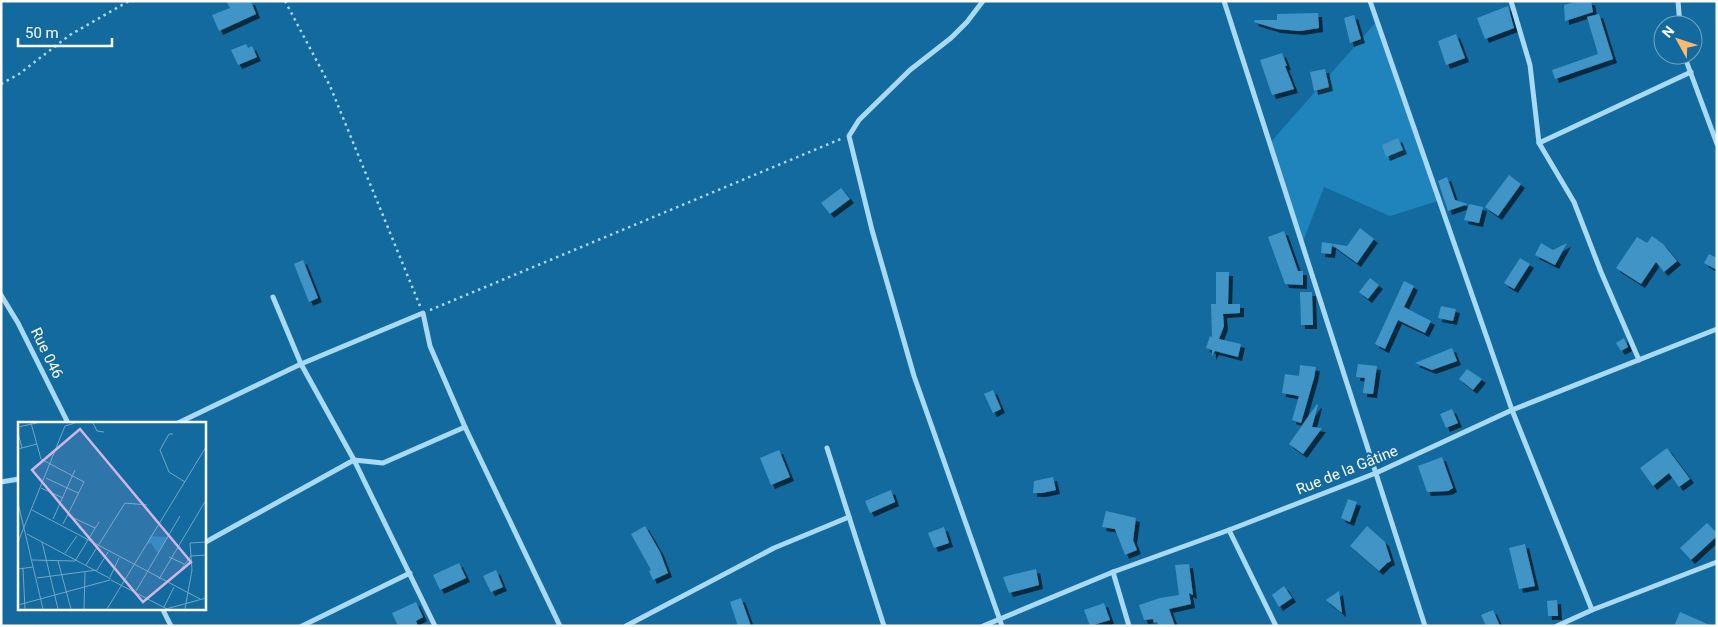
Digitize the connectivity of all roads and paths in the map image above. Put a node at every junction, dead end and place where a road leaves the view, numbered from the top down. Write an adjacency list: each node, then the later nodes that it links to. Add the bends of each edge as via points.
1 (129, 1): 11 (path, via 70,35)
2 (285, 1): 17 (path, via 330,86)
3 (983, 1): 12 (street, via 951,38 910,70 858,120)
4 (1224, 1): 27 (street)
5 (1370, 1): 21 (street)
6 (1512, 1): 13 (street, via 1530,65)
7 (1678, 1): 8 (street)
8 (1679, 15)
9 (1688, 65): 10 (street)
10 (1690, 72): 13 (street); 14 (street)
11 (1, 84)
12 (849, 136): 17 (path); 38 (street, via 914,376)
13 (1539, 143): 19 (street, via 1574,202)
14 (1717, 144)
15 (1, 295): 22 (street, Rue 046)
16 (273, 297): 20 (street)
17 (423, 313): 20 (street); 24 (street, via 430,346)
18 (1717, 328): 19 (street, Rue de la Gâtine)
19 (1639, 360): 21 (street, Rue de la Gâtine)
20 (301, 364): 23 (street); 26 (street)
21 (1512, 410): 27 (street, Rue de la Gâtine); 37 (street)
22 (68, 422)
23 (180, 422)
24 (465, 427): 26 (street, via 383,463); 42 (street)
25 (827, 448): 30 (street)
26 (354, 460): 32 (street); 35 (street)
27 (1376, 473): 31 (street, Rue de la Gâtine); 49 (street)
28 (18, 479): 29 (street)
29 (1, 482)
30 (849, 517): 43 (street, via 774,548); 44 (street)
31 (1229, 530): 34 (street, Rue de la Gâtine); 48 (street)
32 (205, 542)
33 (1717, 562): 37 (street)
34 (1113, 572): 38 (street, Rue de la Gâtine); 47 (street)
35 (410, 573): 40 (street); 41 (street)
36 (163, 610): 39 (street)
37 (1592, 610): 50 (street)
38 (1000, 618): 45 (street, Rue de la Gâtine); 46 (street)
39 (171, 626)
40 (302, 626)
41 (435, 626)
42 (560, 626)
43 (626, 626)
44 (884, 626)
45 (983, 626)
46 (1002, 626)
47 (1129, 626)
48 (1276, 626)
49 (1425, 626)
50 (1557, 626)

